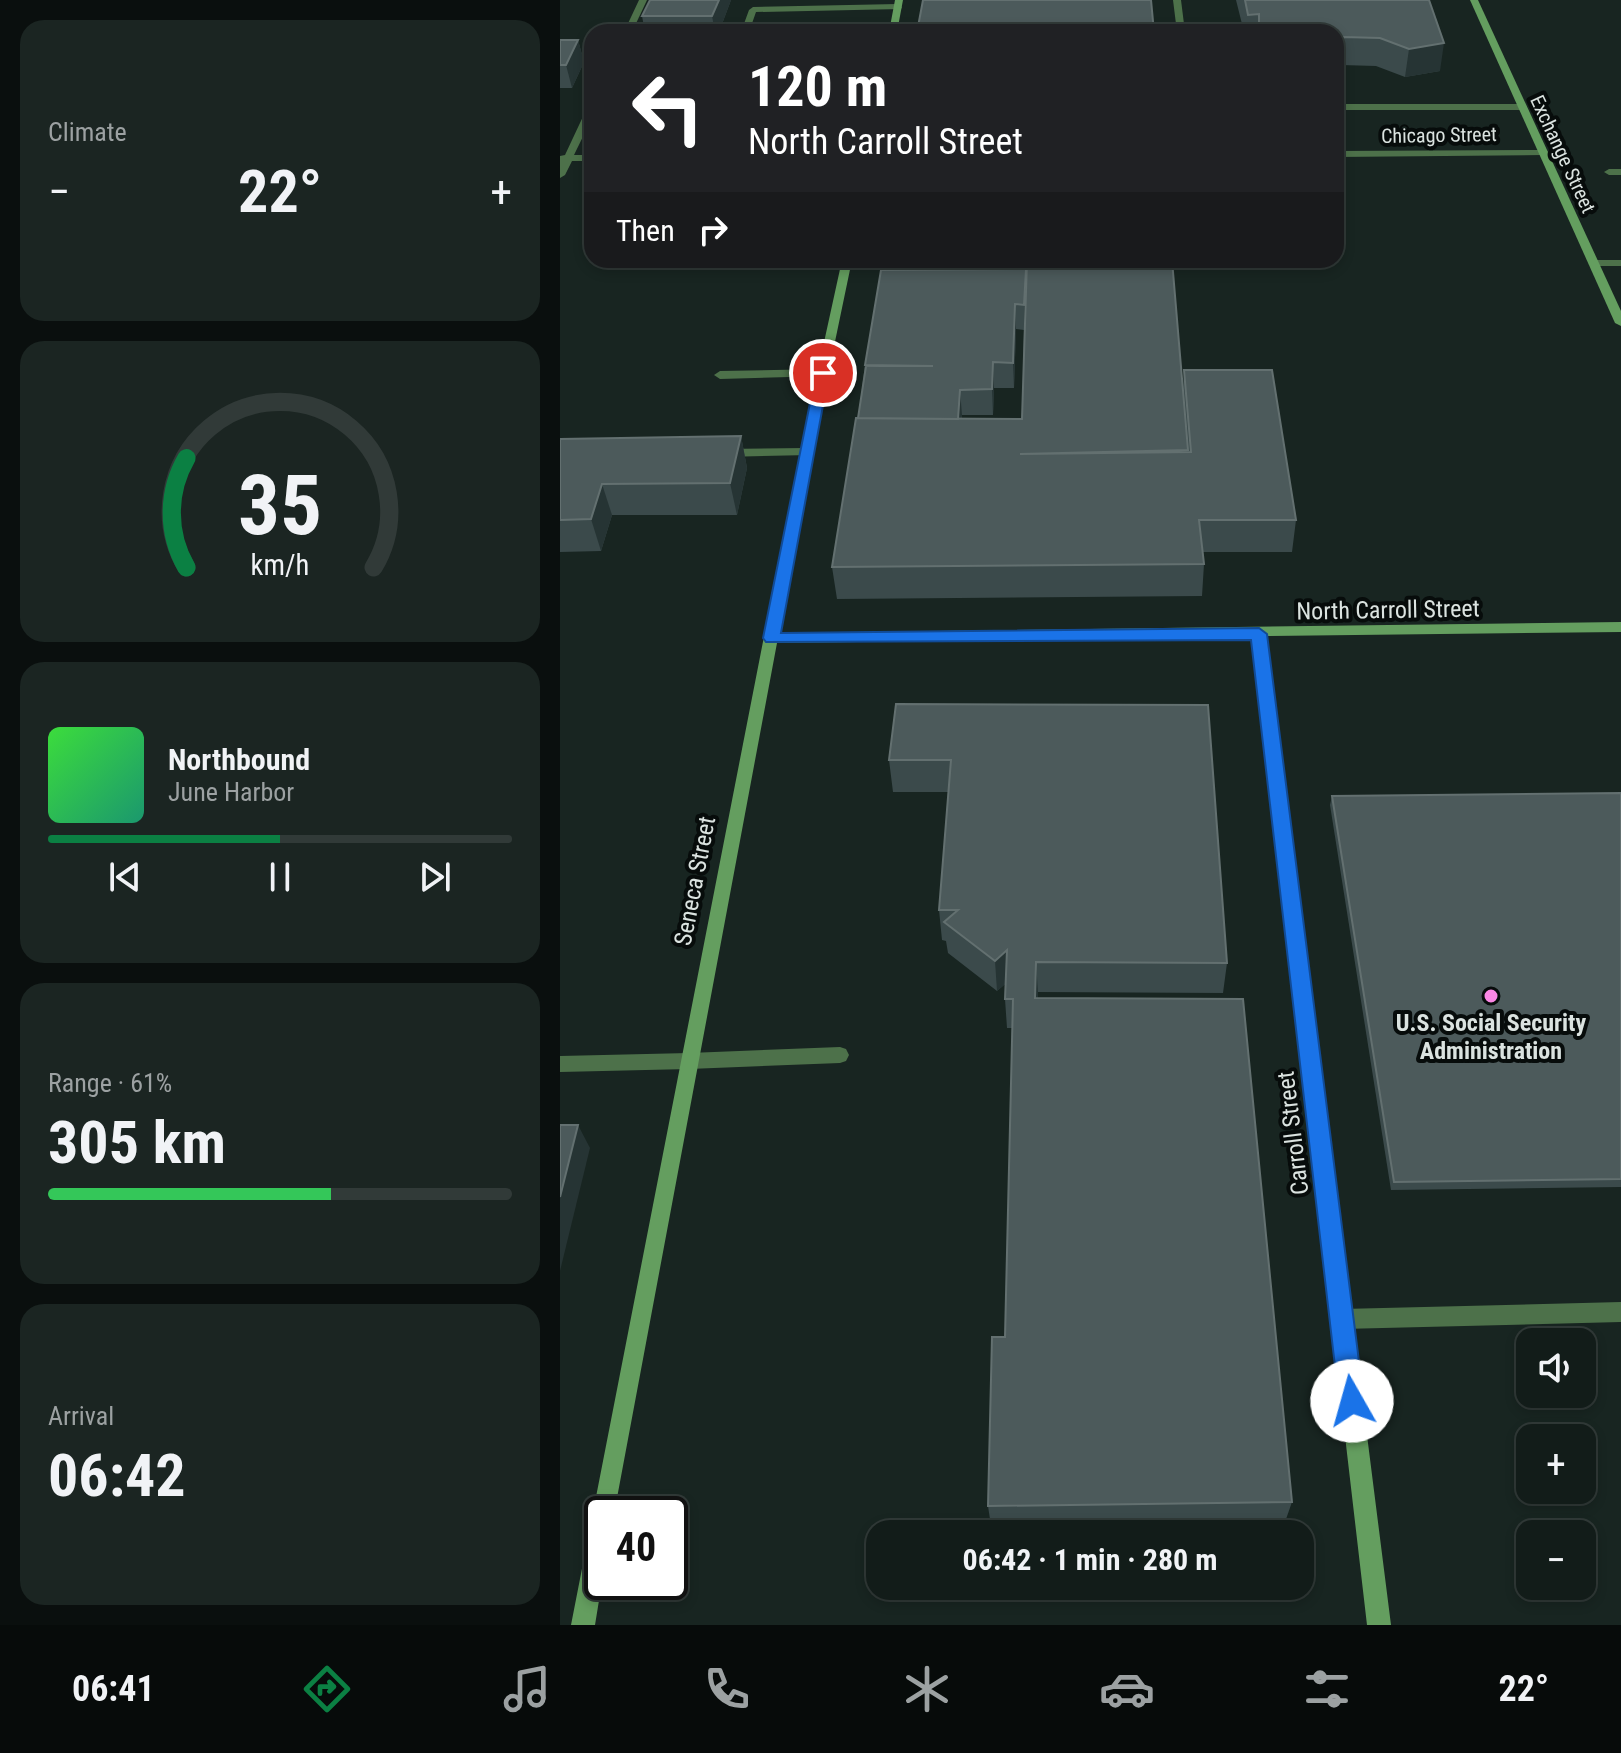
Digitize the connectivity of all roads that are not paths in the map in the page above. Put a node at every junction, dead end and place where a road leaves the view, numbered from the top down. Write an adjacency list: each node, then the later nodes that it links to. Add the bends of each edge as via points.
1 (643, 0): 5 (street)
2 (1177, 0): 8 (street)
3 (1474, 0): 10 (street, Exchange Street)
4 (898, 4): 6 (street, via 753,10); 7 (street)
5 (632, 24)
6 (748, 24)
7 (894, 24)
8 (1180, 24)
9 (1344, 107): 10 (street)
10 (1522, 107): 12 (street, Exchange Street)
11 (584, 122): 14 (street)
12 (1543, 152): 13 (street, Chicago Street); 16 (street, Exchange Street)
13 (1344, 154)
14 (564, 158): 15 (street)
15 (560, 175)
16 (1594, 263): 17 (street); 19 (street, Exchange Street)
17 (1621, 263)
18 (845, 268): 20 (street, Seneca Street)
19 (1621, 323)
20 (823, 373): 21 (street); 22 (street, Seneca Street)
21 (720, 375)
22 (806, 452): 23 (street); 26 (street, Seneca Street)
23 (711, 453)
24 (1621, 627): 25 (street, North Carroll Street)
25 (1259, 634): 26 (street, North Carroll Street); 31 (street, Carroll Street)
26 (772, 638): 28 (street, Seneca Street)
27 (840, 1055): 28 (street)
28 (689, 1061): 29 (street); 32 (street, Seneca Street)
29 (560, 1064)
30 (1621, 1312): 31 (street)
31 (1342, 1319): 35 (street, Carroll Street)
32 (606, 1496)
33 (587, 1600): 34 (street, Seneca Street)
34 (583, 1625)
35 (1379, 1625)

